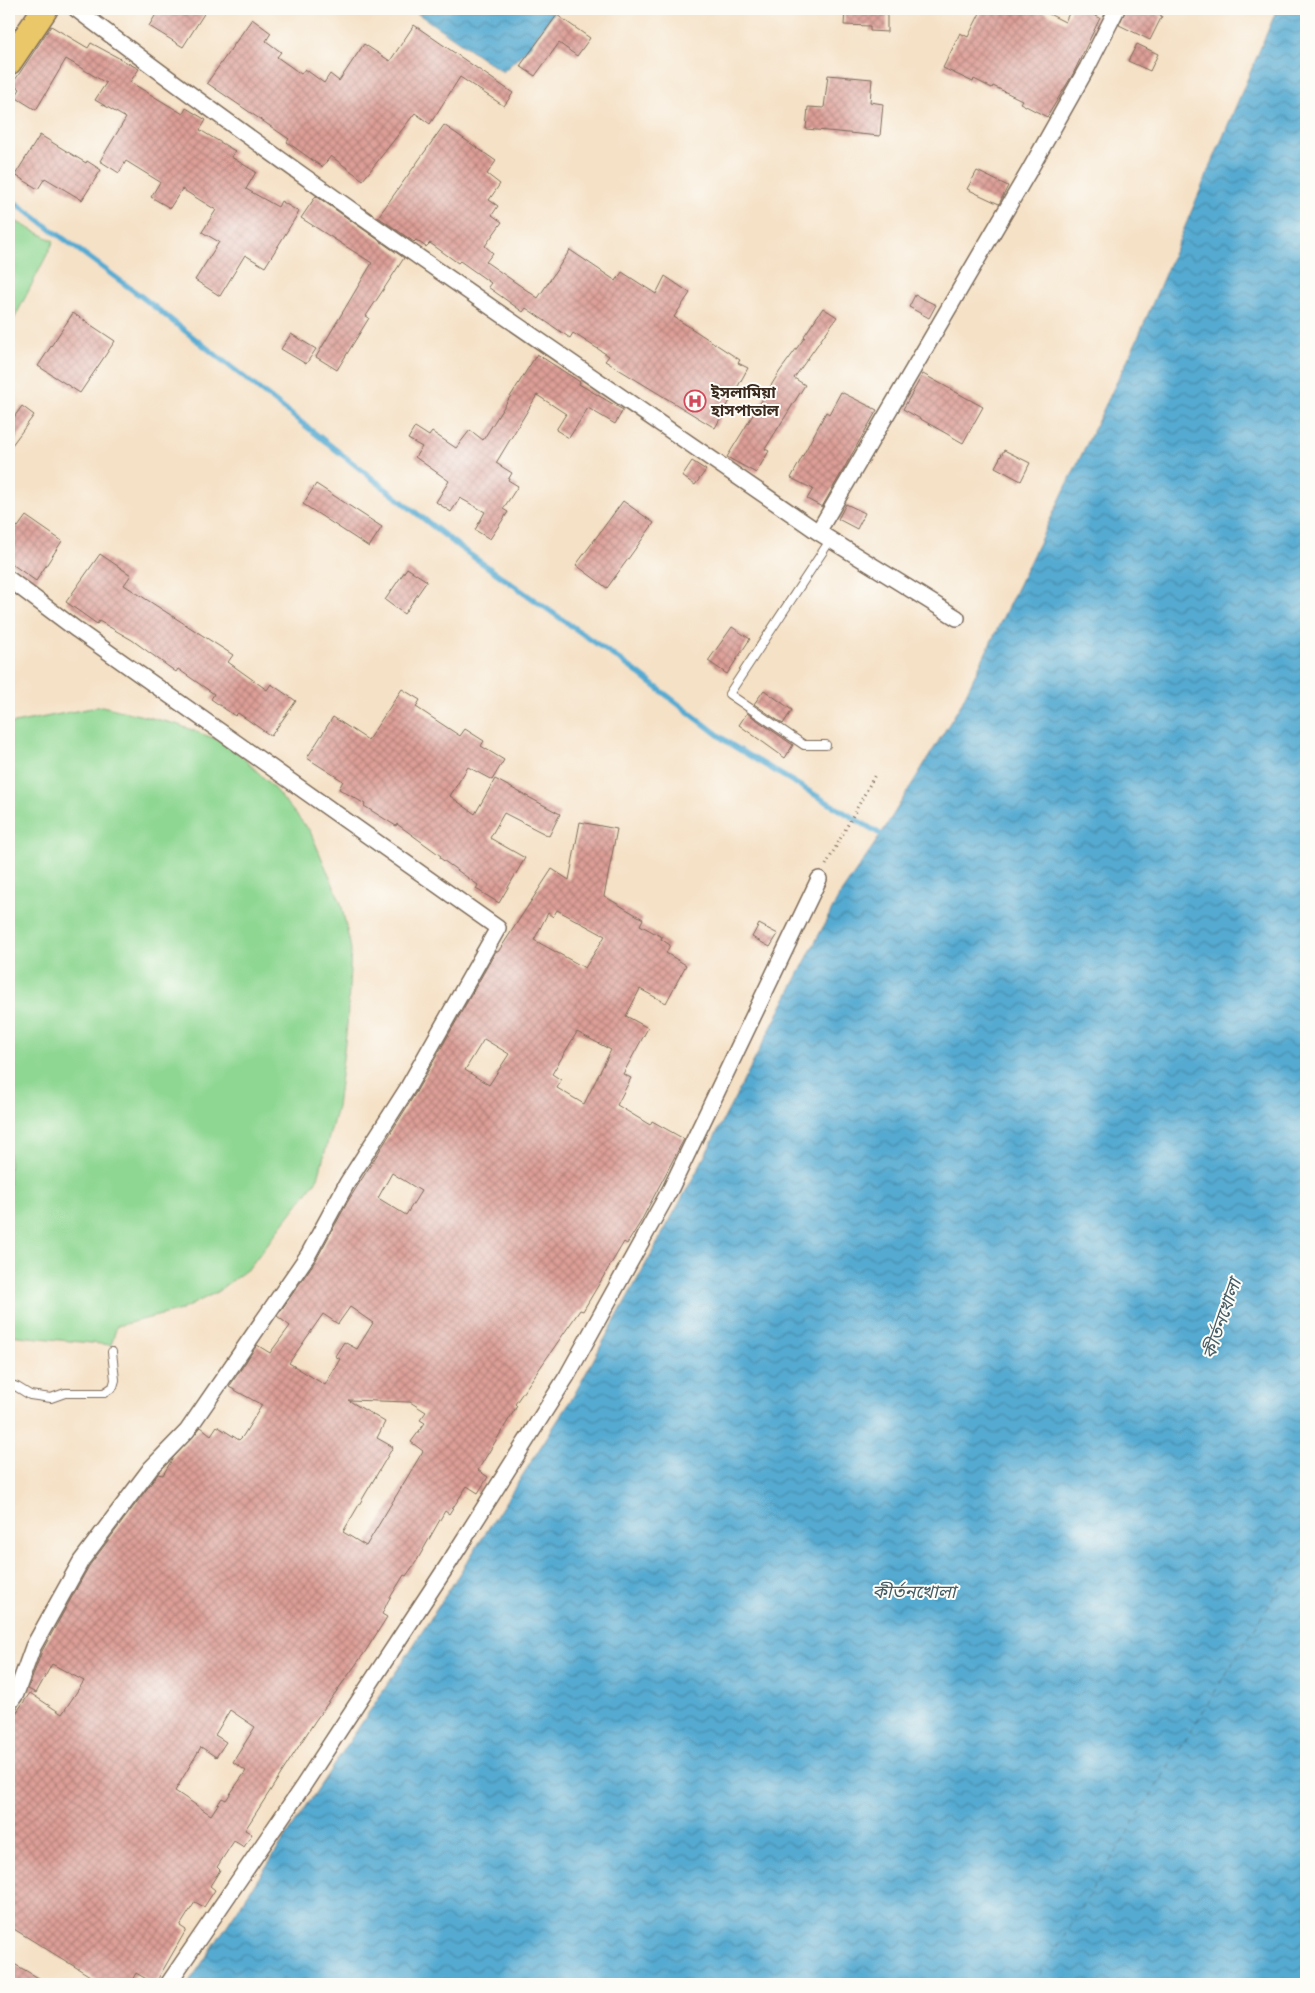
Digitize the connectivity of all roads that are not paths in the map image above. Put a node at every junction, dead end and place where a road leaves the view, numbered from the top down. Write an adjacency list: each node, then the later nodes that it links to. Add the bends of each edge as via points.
1 (32, 9): 5 (highway)
2 (46, 9): 6 (highway)
3 (76, 9): 7 (street, via 175,84 378,228)
4 (1117, 9): 7 (street)
5 (9, 40)
6 (9, 62)
7 (825, 536): 9 (street); 10 (lane, via 729,694 804,745)
8 (9, 578): 14 (street, via 77,630 498,928 407,1089 346,1183 308,1255 187,1431 151,1468 81,1561 33,1647 16,1694)
9 (957, 618)
10 (826, 745)
11 (819, 879): 15 (street, via 671,1188 567,1376 308,1778)
12 (112, 1352): 13 (lane, via 115,1380 112,1387 104,1392 51,1398 30,1395)
13 (9, 1384)
14 (9, 1704)
15 (168, 1984)

